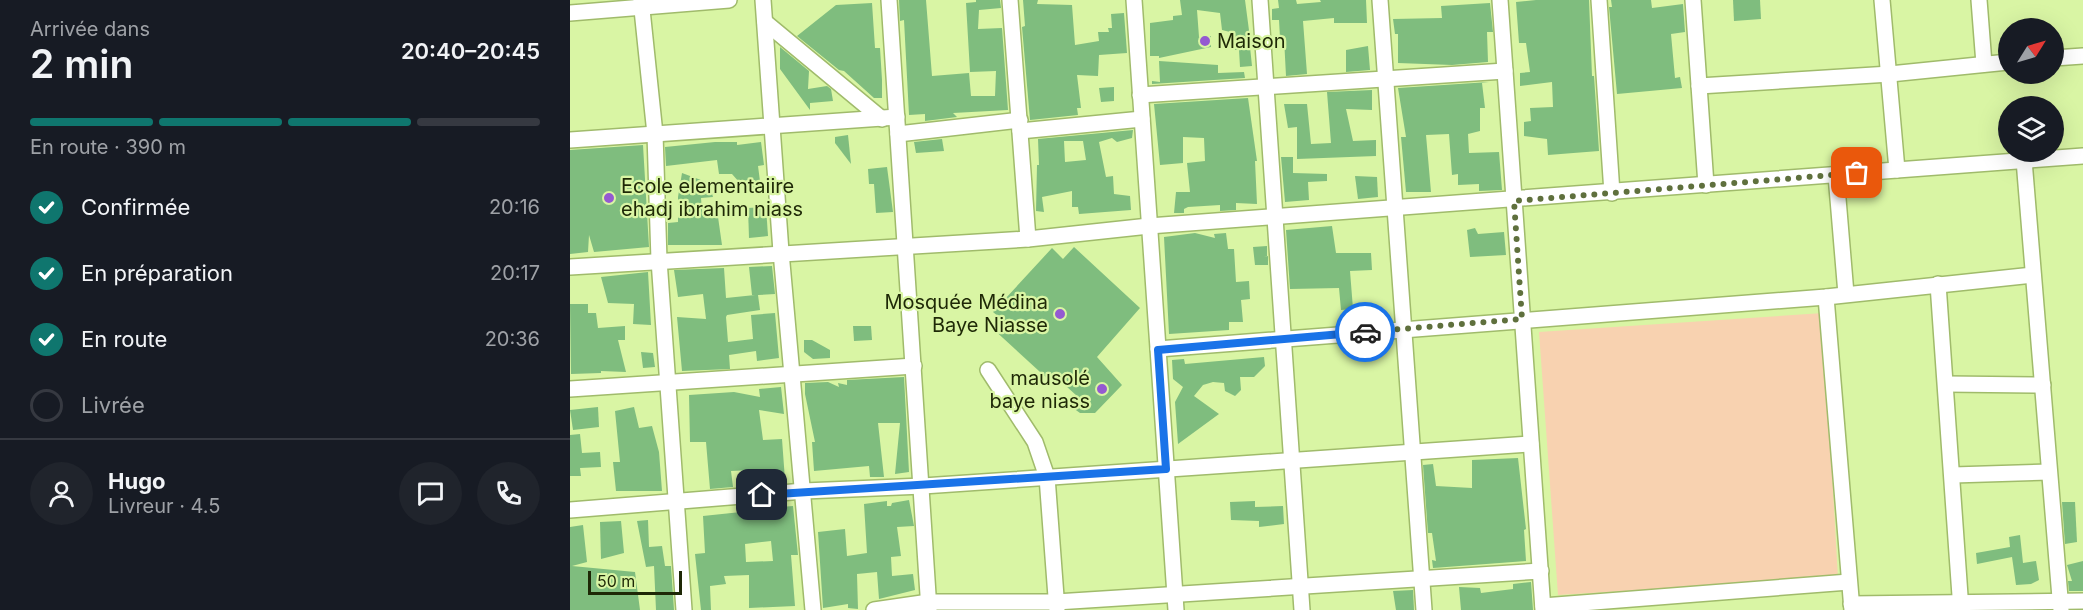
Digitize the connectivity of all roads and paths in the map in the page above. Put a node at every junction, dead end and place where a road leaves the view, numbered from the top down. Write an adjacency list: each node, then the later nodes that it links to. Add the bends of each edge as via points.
1 (729, 0): 13 (street)
2 (763, 0): 15 (street)
3 (889, 0): 26 (street)
4 (1010, 0): 29 (street)
5 (1134, 0): 25 (street)
6 (1260, 0): 24 (street)
7 (1380, 0): 22 (street)
8 (1500, 0): 20 (street)
9 (1599, 0): 40 (street)
10 (1693, 0): 23 (street)
11 (1882, 0): 21 (street)
12 (1980, 0): 19 (street)
13 (641, 4): 14 (street); 30 (street)
14 (570, 13)
15 (765, 22): 26 (street); 28 (street)
16 (2083, 56): 17 (street)
17 (2064, 57)
18 (1998, 63): 19 (street)
19 (1984, 64): 21 (street)
20 (1504, 71): 22 (street); 41 (street)
21 (1890, 74): 23 (street); 37 (street)
22 (1386, 79): 24 (street); 42 (street)
23 (1699, 86): 39 (street)
24 (1265, 89): 25 (street); 43 (street)
25 (1140, 95): 27 (street)
26 (890, 118): 28 (street); 31 (street)
27 (1142, 119): 29 (street); 44 (street)
28 (772, 125): 30 (street); 47 (street)
29 (1020, 125): 31 (street); 45 (street)
30 (655, 134): 32 (street); 48 (street)
31 (898, 134): 46 (street)
32 (570, 140)
33 (2083, 156): 34 (street)
34 (2064, 157)
35 (1999, 162): 37 (street)
36 (2024, 162): 50 (street)
37 (1898, 170): 38 (street)
38 (1836, 175): 39 (street); 52 (street)
39 (1706, 185): 40 (street)
40 (1612, 193): 41 (street)
41 (1514, 201): 42 (street); 54 (street)
42 (1395, 209): 43 (street); 55 (street)
43 (1275, 218): 44 (street); 56 (street)
44 (1149, 226): 45 (street); 57 (street)
45 (1028, 239): 46 (street)
46 (907, 246): 47 (street); 58 (street)
47 (781, 252): 48 (street); 60 (street)
48 (659, 260): 49 (street); 61 (street)
49 (570, 267)
50 (2033, 275): 51 (street); 63 (street)
51 (1938, 284): 52 (street); 62 (street)
52 (1846, 294): 53 (street)
53 (1826, 297): 54 (street); 78 (street)
54 (1522, 319): 55 (street); 65 (street)
55 (1404, 329): 56 (street); 66 (street)
56 (1283, 339): 57 (street); 67 (street)
57 (1158, 350): 68 (street)
58 (914, 366): 60 (street); 72 (street)
59 (988, 369): 71 (street, via 1035,442)
60 (794, 372): 61 (street); 73 (street)
61 (668, 382): 64 (street); 74 (street)
62 (1946, 384): 63 (street); 70 (street)
63 (2043, 385): 69 (street)
64 (570, 389)
65 (1531, 444): 66 (street); 76 (street)
66 (1412, 452): 67 (street); 77 (street)
67 (1291, 460): 68 (street); 79 (street)
68 (1166, 469): 71 (street); 80 (street)
69 (2049, 472): 70 (street); 86 (street)
70 (1953, 475): 85 (street)
71 (1047, 477): 72 (street); 83 (street)
72 (922, 486): 73 (street); 82 (street)
73 (804, 491): 74 (street); 89 (street)
74 (676, 503): 75 (street); 88 (street)
75 (570, 510)
76 (1540, 571): 77 (street); 87 (street)
77 (1422, 578): 79 (street); 93 (street)
78 (1849, 582): 84 (street); 87 (street)
79 (1300, 586): 80 (street); 92 (street)
80 (1175, 594): 83 (street); 91 (street)
81 (2083, 601): 86 (street)
82 (929, 606): 83 (street); 90 (street)
83 (1056, 606)
84 (1851, 607): 85 (street)
85 (1960, 607): 86 (street)
86 (2061, 607)
87 (1543, 608)
88 (684, 610)
89 (813, 610)
90 (874, 610)
91 (1176, 610)
92 (1302, 610)
93 (1424, 610)

